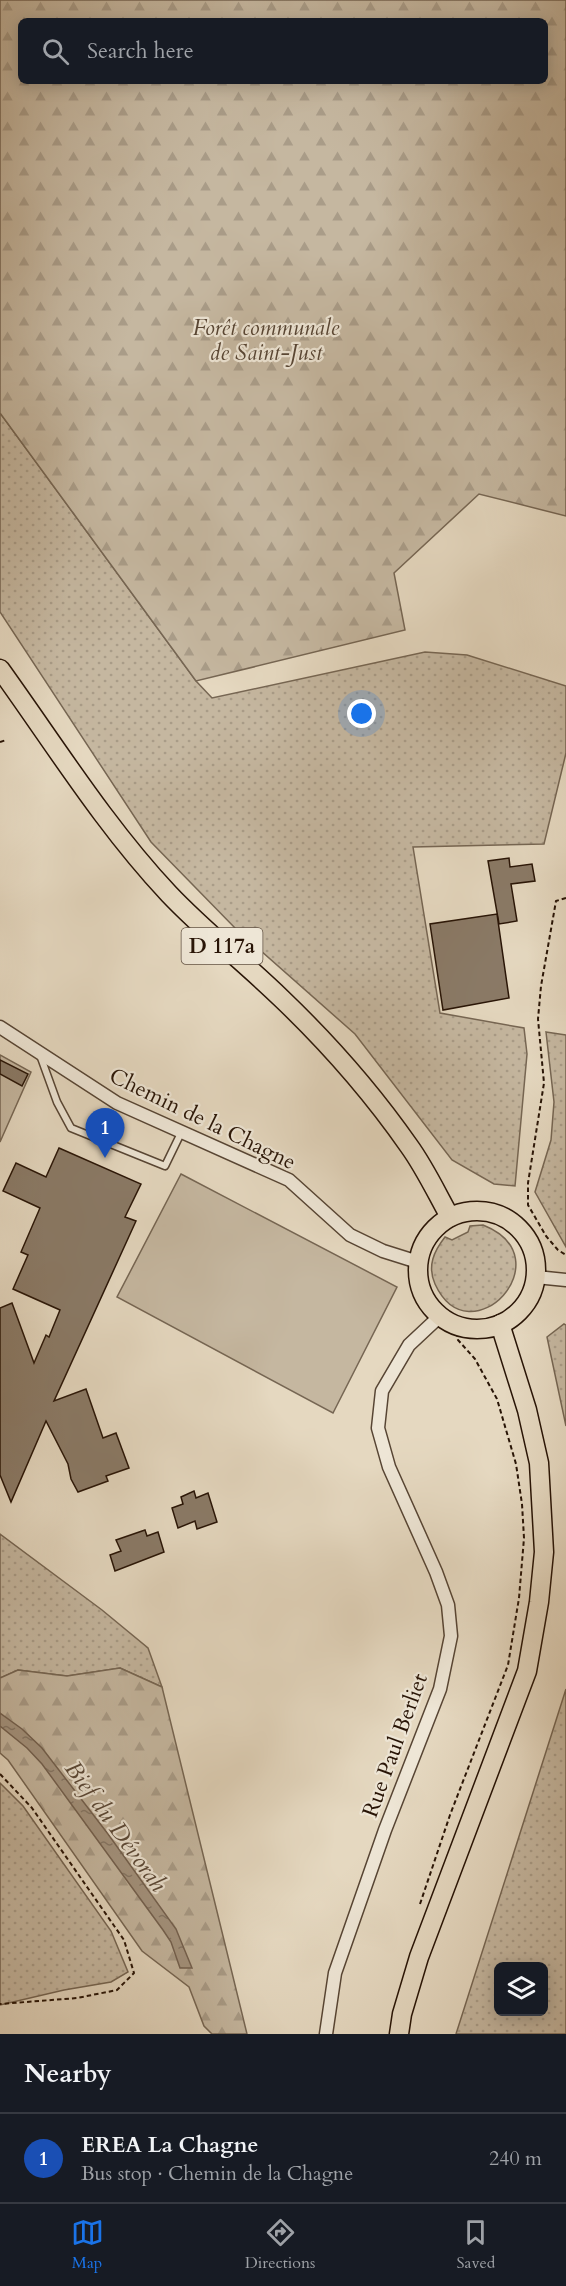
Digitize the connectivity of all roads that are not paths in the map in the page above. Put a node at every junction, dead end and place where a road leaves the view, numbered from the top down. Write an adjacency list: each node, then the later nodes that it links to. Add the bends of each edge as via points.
1 (0, 669): 5 (main road, D 117a, via 117,832 168,892 281,998 358,1079 410,1147)
2 (0, 1027): 3 (street, Chemin de la Chagne)
3 (39, 1052): 4 (street, Chemin de la Chagne, via 117,1103); 4 (lane, via 71,1128 165,1166)
4 (181, 1133): 6 (street, Chemin de la Chagne, via 288,1180 350,1235)
5 (450, 1217): 6 (main road, via 429,1236); 7 (main road, via 470,1211 492,1212 517,1226 533,1249)
6 (418, 1262): 9 (main road, via 419,1282 426,1301)
7 (536, 1277): 8 (street); 10 (main road, via 524,1305)
8 (566, 1280)
9 (447, 1320): 10 (main road, via 471,1329); 11 (street, Rue Paul Berliet, via 409,1345 382,1391 378,1428 389,1467 448,1605 451,1636 440,1689 335,1974)
10 (500, 1324): 12 (main road, via 539,1463 544,1552 539,1602 527,1671 418,1958)
11 (326, 2034)
12 (399, 2034)

